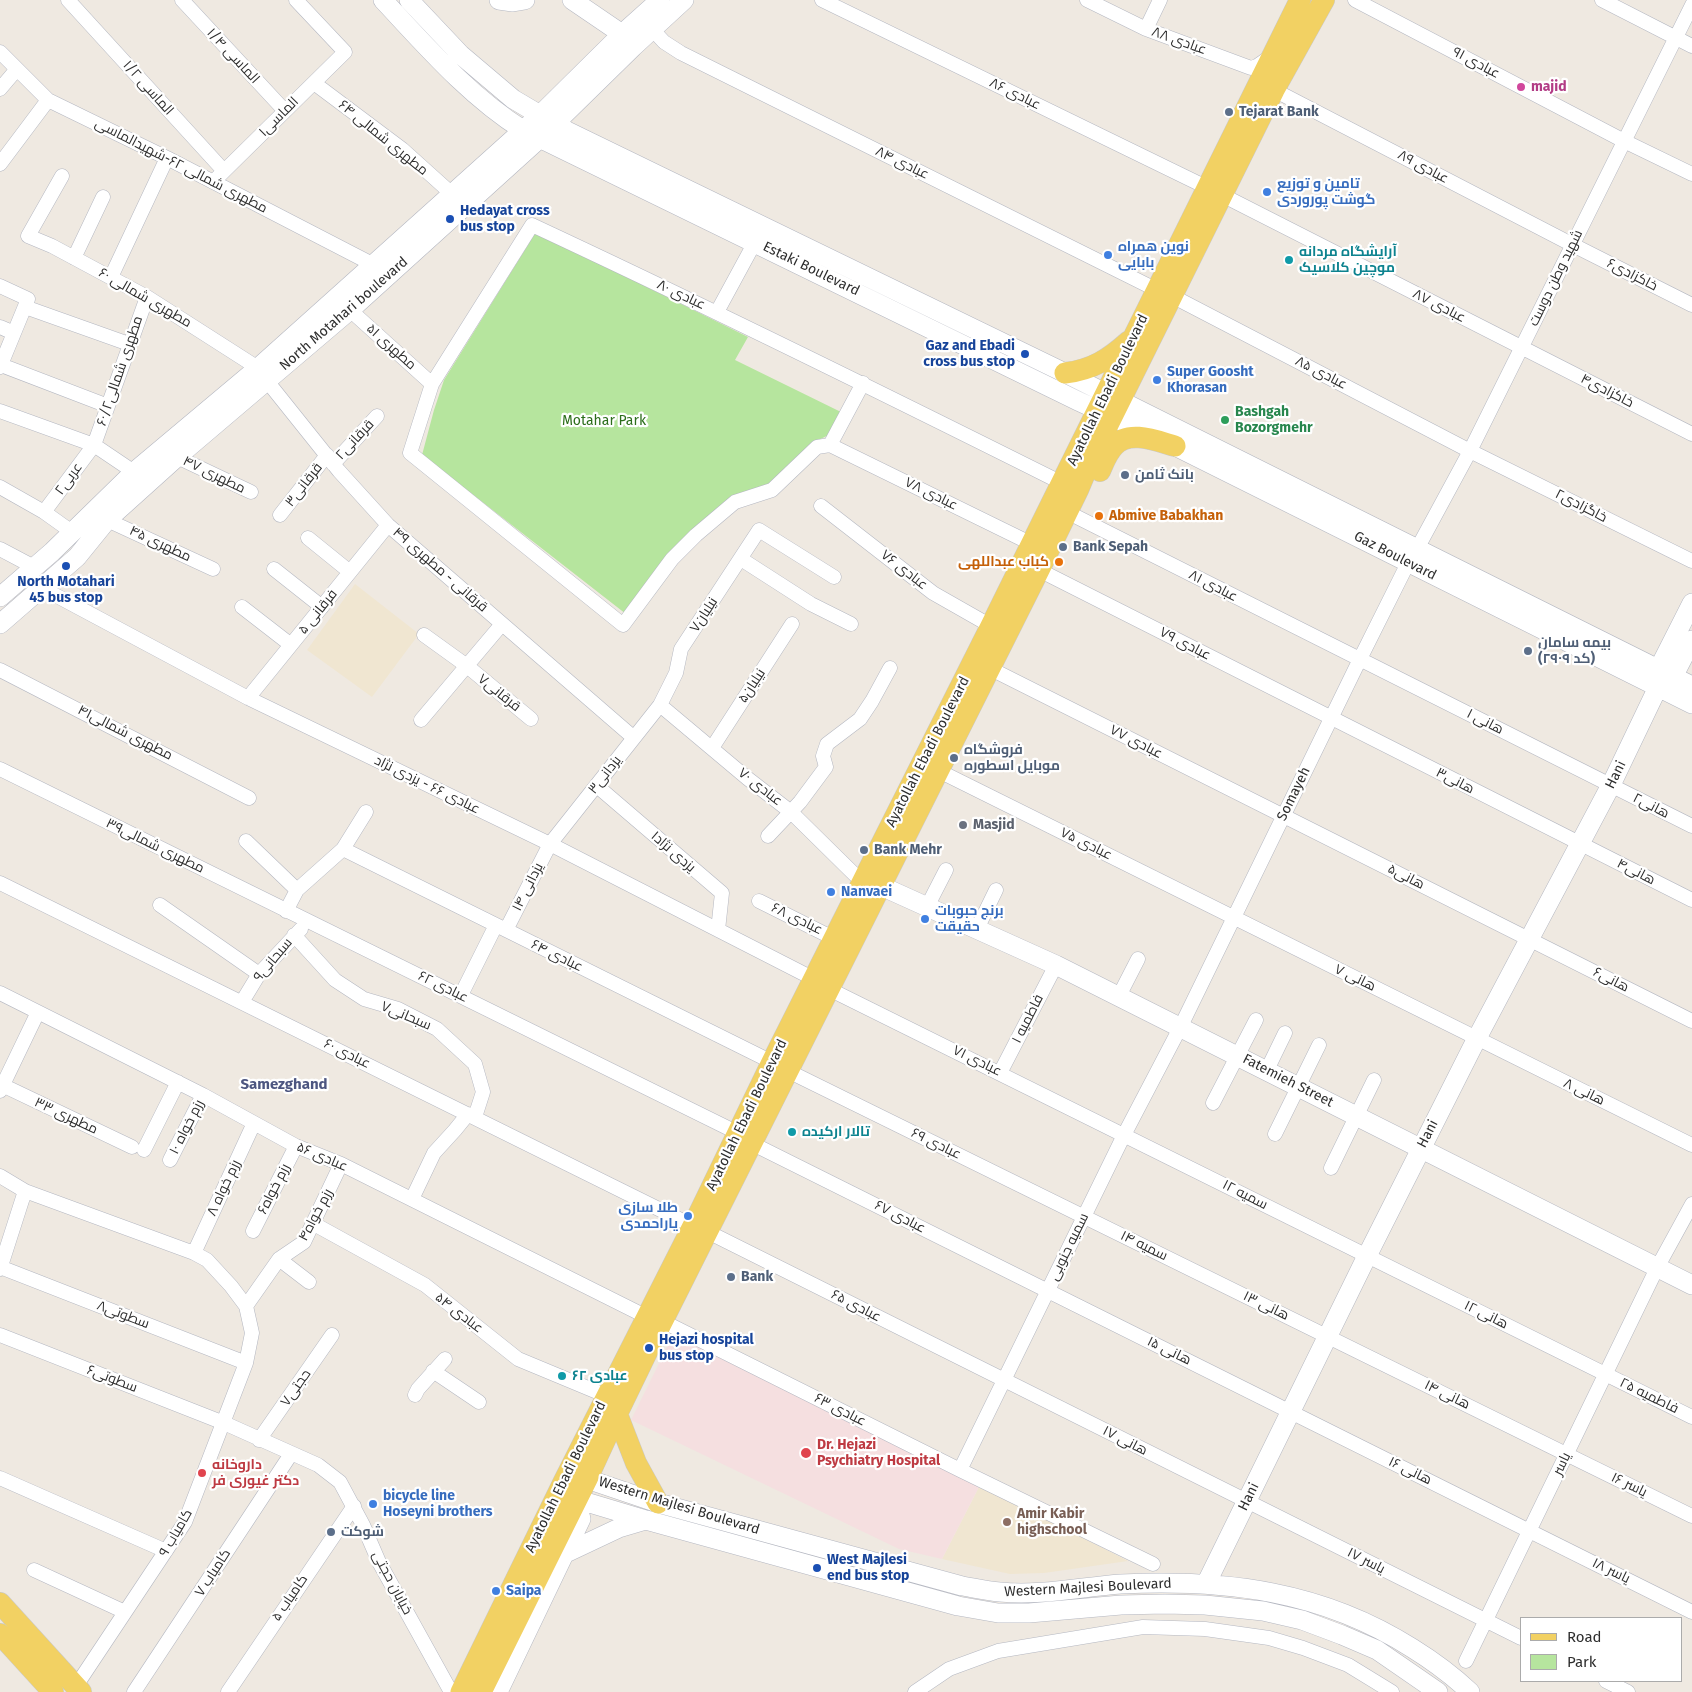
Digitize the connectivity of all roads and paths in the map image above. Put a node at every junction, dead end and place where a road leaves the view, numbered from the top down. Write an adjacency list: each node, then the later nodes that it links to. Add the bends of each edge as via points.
1 (182, 0): 34 (street, الماسی ۱/۴)
2 (296, 0): 30 (street, الماسی۱, via 345,52)
3 (383, 0): 36 (main road, Estaki Boulevard, via 446,67 499,115)
4 (408, 0): 35 (main road, Estaki Boulevard, via 461,55 513,100)
5 (500, 0): 6 (main road)
6 (525, 0)
7 (572, 0): 24 (main road)
8 (660, 0): 24 (main road, North Motahari boulevard)
9 (684, 0): 20 (main road, North Motahari boulevard)
10 (822, 0): 45 (street, عبادی ۸۶)
11 (1087, 0): 21 (street, عبادی ۸۸)
12 (1160, 0): 21 (street)
13 (1300, 0): 22 (main road, Ayatollah Ebadi Boulevard)
14 (1324, 0): 32 (main road, Ayatollah Ebadi Boulevard)
15 (1355, 0): 38 (street, عبادی ۹۱)
16 (1602, 0): 23 (street)
17 (70, 2): 41 (street, الماسی ۱/۲)
18 (1692, 5): 23 (street, شهید وطن دوست)
19 (1280, 7): 22 (main road); 29 (main road)
20 (652, 29): 24 (main road, North Motahari boulevard); 54 (street, عبادی ۸۴, via 681,53)
21 (1146, 29): 29 (street, عبادی ۸۸)
22 (1280, 38): 27 (main road, Ayatollah Ebadi Boulevard)
23 (1676, 38): 25 (street); 38 (street, شهید وطن دوست)
24 (628, 40): 35 (main road, North Motahari boulevard)
25 (1692, 46)
26 (0, 52): 28 (street, مطهری شمالی ۶۲-شهیدالماسی)
27 (1271, 56): 29 (street); 45 (main road, Ayatollah Ebadi Boulevard)
28 (17, 68): 31 (street); 33 (street, مطهری شمالی ۶۲-شهیدالماسی)
29 (1250, 68)
30 (314, 83): 34 (street, الماسی۱); 46 (street, مطهری شمالی ۶۴, via 402,149)
31 (0, 88)
32 (1274, 90): 45 (main road, Ayatollah Ebadi Boulevard); 49 (street, عبادی ۸۹)
33 (48, 100): 39 (street, مطهری شمالی ۶۲-شهیدالماسی); 40 (street)
34 (285, 111): 41 (street, الماسی۱)
35 (547, 119): 36 (main road, North Motahari boulevard); 37 (main road, North Motahari boulevard); 66 (main road, Estaki Boulevard)
36 (523, 130): 37 (main road, Estaki Boulevard); 46 (main road, North Motahari boulevard)
37 (540, 138): 48 (main road, Estaki Boulevard); 58 (main road, North Motahari boulevard)
38 (1624, 141): 42 (street, عبادی ۹۱); 49 (street, شهید وطن دوست)
39 (167, 158): 44 (street, مطهری شمالی ۶۲-شهیدالماسی); 52 (street)
40 (0, 164)
41 (224, 171): 44 (street, الماسی۱)
42 (1692, 174)
43 (62, 176): 50 (street, مطهری شمالی ۶۰, via 28,236)
44 (213, 182): 51 (street, مطهری شمالی ۶۲-شهیدالماسی)
45 (1215, 191): 54 (main road, Ayatollah Ebadi Boulevard); 64 (street, عبادی ۸۷)
46 (452, 194): 51 (main road, North Motahari boulevard)
47 (103, 197): 50 (street)
48 (755, 242): 59 (street); 70 (main road, Estaki Boulevard)
49 (1573, 245): 57 (street, خاکزادی۶); 64 (street, شهید وطن دوست)
50 (74, 258): 52 (street, مطهری شمالی ۶۰)
51 (374, 265): 67 (main road, North Motahari boulevard)
52 (110, 277): 55 (street, مطهری شمالی ۶۰)
53 (0, 286): 56 (street)
54 (1164, 293): 62 (main road, Ayatollah Ebadi Boulevard); 70 (main road, Ayatollah Ebadi Boulevard); 78 (street, عبادی ۸۵)
55 (147, 297): 63 (street, مطهری شمالی۶۰/۲); 67 (street, مطهری شمالی ۶۰)
56 (26, 303): 61 (street); 63 (street)
57 (1692, 305)
58 (350, 310): 67 (main road, North Motahari boulevard); 69 (street, مطهری ۵۱)
59 (717, 312): 68 (street, عبادی ۸۰); 69 (street, عبادی ۸۰, via 532,225)
60 (0, 327): 61 (street)
61 (14, 333): 65 (street)
62 (1135, 335): 66 (main road, via 1097,365 1081,372); 70 (main road, Ayatollah Ebadi Boulevard)
63 (129, 344): 71 (street, مطهری شمالی۶۰/۲)
64 (1521, 348): 74 (street, خاکزادی۴); 78 (street, شهید وطن دوست)
65 (0, 366): 71 (street)
66 (1065, 373): 70 (main road, Estaki Boulevard)
67 (263, 375): 79 (main road, North Motahari boulevard); 80 (street, قرقانی - مطهری ۴۹)
68 (863, 383): 75 (street); 82 (street, عبادی ۸۰)
69 (432, 384): 75 (street, عبادی ۸۰, via 410,453 623,625 672,559 696,535 735,502 772,490 817,447)
70 (1109, 405): 77 (main road, Gaz Boulevard); 82 (main road, Ayatollah Ebadi Boulevard, via 1091,458); 95 (main road, Gaz Boulevard)
71 (108, 406): 76 (street, مطهری شمالی۶۰/۲)
72 (0, 410): 76 (street)
73 (377, 416): 80 (street, قرقانی۲)
74 (1692, 434)
75 (830, 444): 93 (street, عبادی ۷۸)
76 (94, 445): 81 (street); 86 (street, عربی۲)
77 (1175, 446): 82 (main road, via 1139,437 1124,439 1110,451 1098,474 1090,481); 95 (main road, Gaz Boulevard)
78 (1470, 451): 95 (street, شهید وطن دوست); 97 (street, خاگزادی۲)
79 (171, 452): 81 (main road, North Motahari boulevard); 84 (street, مطهری ۴۷); 89 (main road, North Motahari boulevard)
80 (330, 459): 88 (street, قرقانی۳); 90 (street, قرقانی - مطهری ۴۹)
81 (134, 472): 91 (main road, North Motahari boulevard)
82 (1070, 486): 87 (main road, Ayatollah Ebadi Boulevard); 93 (main road, Ayatollah Ebadi Boulevard)
83 (0, 487): 86 (street)
84 (251, 492)
85 (822, 506): 113 (street, عبادی ۷۶, via 933,592)
86 (44, 512): 91 (street)
87 (1067, 512): 101 (main road, Ayatollah Ebadi Boulevard); 117 (street, عبادی ۸۱)
88 (280, 515)
89 (107, 520): 99 (street, مطهری ۴۵); 104 (main road, North Motahari boulevard, via 76,557)
90 (388, 525): 102 (street, فرقانی ۵); 110 (street, قرقانی - مطهری ۴۹)
91 (72, 532): 98 (main road, North Motahari boulevard)
92 (308, 538): 102 (street)
93 (1032, 544): 113 (main road, Ayatollah Ebadi Boulevard)
94 (0, 549): 98 (street)
95 (1412, 556): 117 (street, Somayeh); 122 (main road, Gaz Boulevard)
96 (741, 559): 103 (street, نیلیان۷, via 759,530); 112 (street, via 811,604); 126 (street, نیلیان۷, via 681,649 676,673)
97 (1692, 562)
98 (34, 567): 105 (main road, North Motahari boulevard)
99 (213, 569)
100 (274, 569): 108 (street)
101 (1039, 570): 120 (main road, Ayatollah Ebadi Boulevard); 127 (street, عبادی ۷۹)
102 (350, 572): 108 (street, فرقانی ۵)
103 (834, 577)
104 (42, 588): 109 (main road, North Motahari boulevard); 124 (street, عبادی ۶۶ - یزدی نژاد)
105 (0, 597)
106 (1692, 603): 122 (main road)
107 (242, 607): 116 (street)
108 (322, 607): 116 (street, فرقانی ۵)
109 (0, 624)
110 (502, 624): 118 (street, قرقانی۷); 130 (street, قرقانی - مطهری ۴۹)
111 (792, 624): 131 (street, نیلیان۵)
112 (851, 624)
113 (991, 626): 163 (main road, Ayatollah Ebadi Boulevard)
114 (424, 635): 118 (street, قرقانی۷)
115 (1692, 640): 122 (main road)
116 (291, 645): 124 (street, فرقانی ۵)
117 (1360, 659): 127 (street, Somayeh); 134 (street, هانی ۱)
118 (467, 666): 128 (street, قرقانی۷); 129 (street, قرقانی۷)
119 (890, 668): 138 (street, via 860,719 827,744 823,756 826,767)
120 (989, 668): 133 (main road, Ayatollah Ebadi Boulevard); 139 (street, عبادی ۷۷)
121 (0, 670): 136 (street, مطهری شمالی۴۱)
122 (1663, 678): 123 (main road, Gaz Boulevard); 125 (main road, Gaz Boulevard); 134 (main road, Hani)
123 (1692, 686)
124 (248, 698): 143 (street, عبادی ۶۶ - یزدی نژاد)
125 (1692, 704)
126 (660, 705): 130 (street, یزدانی۳); 131 (street, عبادی ۷۰)
127 (1331, 718): 139 (street, Somayeh); 144 (street, هانی۳)
128 (531, 719)
129 (421, 720)
130 (634, 738): 135 (street, یزدانی۳)
131 (712, 748): 138 (street, عبادی ۷۰)
132 (0, 769): 156 (street, مطهری شمالی۳۹)
133 (939, 771): 149 (main road, Ayatollah Ebadi Boulevard); 157 (street, عبادی ۷۵)
134 (1611, 785): 140 (street, هانی۲); 144 (main road, Hani)
135 (596, 786): 143 (street, یزدانی۳); 161 (street, یزدی نژاد۱, via 722,893)
136 (249, 798)
137 (366, 812): 145 (street)
138 (791, 812): 141 (street); 147 (street, عبادی ۷۰)
139 (1283, 816): 157 (street, Somayeh); 164 (street, هانی۵)
140 (1692, 826)
141 (768, 836)
142 (246, 841): 150 (street)
143 (550, 844): 159 (street, یزدانی ۱۴); 161 (street, عبادی ۶۶ - یزدی نژاد)
144 (1580, 844): 152 (street, هانی۴); 164 (main road, Hani)
145 (342, 849): 150 (street); 159 (street, عبادی ۶۴)
146 (946, 870): 155 (street)
147 (855, 875)
148 (0, 883): 172 (street, عبادی ۶۰)
149 (881, 886): 155 (main road, Fatemieh Street); 168 (main road, Ayatollah Ebadi Boulevard)
150 (297, 890): 156 (street)
151 (996, 890): 160 (street)
152 (1692, 900)
153 (759, 901): 163 (street, عبادی ۶۸)
154 (160, 905): 167 (street)
155 (927, 907): 160 (main road, Fatemieh Street)
156 (286, 911): 158 (street, مطهری شمالی۳۹)
157 (1233, 918): 176 (street, Somayeh); 178 (street, هانی ۷)
158 (309, 922): 162 (street, سبحانی۹); 170 (street, عبادی ۶۲)
159 (501, 928): 170 (street, یزدانی ۱۴); 181 (street, عبادی ۶۴)
160 (977, 929): 166 (main road, Fatemieh Street)
161 (718, 930): 168 (street, عبادی ۶۶ - یزدی نژاد)
162 (294, 935): 167 (street, سبحانی۹); 190 (street, سبحانی۷, via 335,980 364,999 398,1009 437,1029 475,1064 484,1092)
163 (835, 938): 168 (main road, Ayatollah Ebadi Boulevard)
164 (1529, 939): 175 (street, هانی۶); 178 (main road, Hani)
165 (1138, 959): 171 (street)
166 (1056, 964): 171 (main road, Fatemieh Street); 183 (street, فاطمیه ۱)
167 (259, 974): 172 (street, سبحانی۹)
168 (822, 984): 181 (main road, Ayatollah Ebadi Boulevard); 183 (street, عبادی ۷۱)
169 (0, 992): 173 (street, عبادی ۵۶)
170 (461, 995): 195 (street, عبادی ۶۲)
171 (1119, 996): 176 (main road, Fatemieh Street)
172 (242, 1002): 190 (street, عبادی ۶۰)
173 (38, 1012): 185 (street, عبادی ۵۶); 187 (street)
174 (1256, 1020): 180 (street)
175 (1692, 1021)
176 (1181, 1026): 180 (main road, Fatemieh Street); 194 (street, سمیه جنوبی)
177 (1285, 1033): 182 (street)
178 (1477, 1038): 196 (street, هانی ۸); 198 (main road, Hani)
179 (1319, 1045): 186 (street)
180 (1238, 1056): 182 (main road, Fatemieh Street); 189 (street)
181 (780, 1067): 195 (main road, Ayatollah Ebadi Boulevard); 206 (street, عبادی ۶۹)
182 (1267, 1070): 186 (main road, Fatemieh Street)
183 (1000, 1073): 194 (street, عبادی ۷۱)
184 (1374, 1080): 191 (street)
185 (178, 1082): 187 (street, مطهری ۳۳, via 138,1148); 188 (street, عبادی ۵۶)
186 (1298, 1086): 191 (main road, Fatemieh Street); 193 (street)
187 (1, 1087)
188 (203, 1095): 192 (street, عبادی ۵۶); 199 (street, رزم خواه ۱۰)
189 (1213, 1103)
190 (471, 1115): 204 (street, سبحانی۷, via 434,1153); 208 (street, عبادی ۶۰)
191 (1356, 1115): 198 (main road, Fatemieh Street); 201 (street)
192 (254, 1123): 197 (street, عبادی ۵۶); 210 (street, رزم خواه ۸)
193 (1275, 1134)
194 (1124, 1135): 206 (street, سمیه جنوبی); 211 (street, سمیه ۱۲)
195 (745, 1138): 208 (main road, Ayatollah Ebadi Boulevard); 218 (street, عبادی ۶۷)
196 (1692, 1145)
197 (296, 1146): 200 (street, عبادی ۵۶); 209 (street, رزم خواه۶)
198 (1421, 1148): 211 (main road, Hani); 214 (main road, Fatemieh Street)
199 (170, 1160)
200 (342, 1164): 204 (street, عبادی ۵۶); 207 (street, رزم خواه۴)
201 (1331, 1168)
202 (0, 1176): 203 (street)
203 (25, 1191): 210 (street); 213 (street)
204 (412, 1199): 220 (street, عبادی ۵۶)
205 (1692, 1204): 214 (street, یاسر)
206 (1084, 1217): 215 (street, سمیه ۱۴); 218 (street, سمیه جنوبی)
207 (314, 1224): 212 (street, رزم خواه۴, via 304,1242); 231 (street, عبادی ۵۴, via 425,1285 518,1359)
208 (701, 1229): 220 (main road, Ayatollah Ebadi Boulevard); 228 (street, عبادی ۶۵)
209 (253, 1231)
210 (194, 1253): 219 (street, via 207,1260)
211 (1366, 1256): 223 (main road, Hani); 227 (street, هانی ۱۲)
212 (279, 1259): 216 (street); 219 (street, رزم خواه۴)
213 (0, 1268): 225 (street, سطوتی۸)
214 (1657, 1268): 217 (main road, Fatemieh Street); 227 (street, یاسر)
215 (1204, 1276): 223 (street, هانی ۱۳)
216 (309, 1282)
217 (1692, 1285)
218 (1048, 1291): 228 (street, سمیه جنوبی); 232 (street, هانی ۱۵)
219 (246, 1306): 225 (street, کامیاب ۹, via 252,1333)
220 (654, 1319): 231 (main road, Ayatollah Ebadi Boulevard); 238 (street, عبادی ۶۳)
221 (0, 1335): 234 (street, سطوتی۶)
222 (332, 1335): 235 (street, حجتی۷)
223 (1327, 1336): 232 (main road, Hani); 237 (street, هانی ۱۴)
224 (445, 1359): 226 (street)
225 (246, 1363): 234 (street, کامیاب ۹)
226 (433, 1371): 229 (street); 230 (street)
227 (1605, 1374): 233 (street, فاطمیه ۲۵); 237 (street, یاسر)
228 (1004, 1380): 238 (street, سمیه جنوبی); 243 (street, هانی ۱۷)
229 (415, 1396)
230 (478, 1402)
231 (612, 1405): 240 (main road, Ayatollah Ebadi Boulevard); 241 (main road, Ayatollah Ebadi Boulevard); 244 (main road, via 636,1463)
232 (1290, 1412): 243 (main road, Hani); 248 (street, هانی ۱۶)
233 (1692, 1417)
234 (224, 1423): 235 (street, خیابان حجتی); 249 (street, کامیاب ۹, via 185,1522)
235 (259, 1440): 236 (street, خیابان حجتی)
236 (291, 1454): 245 (street, خیابان حجتی, via 318,1465 340,1482); 264 (street, کامیاب ۷)
237 (1567, 1454): 246 (street, یاسر ۱۶); 248 (street, یاسر)
238 (960, 1470): 251 (street, عبادی ۶۳)
239 (0, 1478): 249 (street)
240 (587, 1479): 241 (main road, Western Majlesi Boulevard); 242 (main road, Ayatollah Ebadi Boulevard); 244 (main road, Western Majlesi Boulevard)
241 (564, 1481): 242 (main road); 267 (main road, Ayatollah Ebadi Boulevard)
242 (576, 1499): 247 (main road, Western Majlesi Boulevard); 250 (main road, Ayatollah Ebadi Boulevard, via 581,1519); 268 (main road, Ayatollah Ebadi Boulevard)
243 (1246, 1502): 253 (main road, Hani); 257 (street, یاسر ۱۷)
244 (658, 1503): 253 (main road, Western Majlesi Boulevard, via 962,1586 1000,1592 1120,1584)
245 (354, 1506): 265 (street, کامیاب ۵); 266 (street, خیابان حجتی, via 379,1562)
246 (1692, 1516)
247 (646, 1520): 250 (main road, via 619,1528); 272 (main road, Western Majlesi Boulevard, via 958,1606 998,1613 1166,1604 1270,1613 1302,1620 1377,1650)
248 (1529, 1531): 256 (street, یاسر ۱۸); 257 (street, یاسر)
249 (166, 1551): 255 (street, کامیاب ۹)
250 (566, 1553): 269 (main road, Ayatollah Ebadi Boulevard)
251 (1153, 1564)
252 (34, 1570): 255 (street)
253 (1206, 1584): 273 (main road, Western Majlesi Boulevard, via 1308,1600 1350,1615 1387,1632 1426,1657)
254 (0, 1603): 262 (main road)
255 (125, 1612): 262 (street, کامیاب ۹)
256 (1692, 1612)
257 (1486, 1621): 259 (street, یاسر ۱۷); 260 (street, یاسر)
258 (0, 1634): 263 (main road)
259 (1520, 1638)
260 (1466, 1660)
261 (1608, 1682): 274 (street)
262 (79, 1689)
263 (53, 1692)
264 (134, 1692)
265 (228, 1692)
266 (452, 1692)
267 (461, 1692)
268 (481, 1692)
269 (498, 1692)
270 (915, 1692): 271 (street, via 949,1669 998,1651 1143,1627 1205,1629 1269,1638 1348,1665)
271 (1392, 1692)
272 (1438, 1692)
273 (1470, 1692)
274 (1628, 1692)

